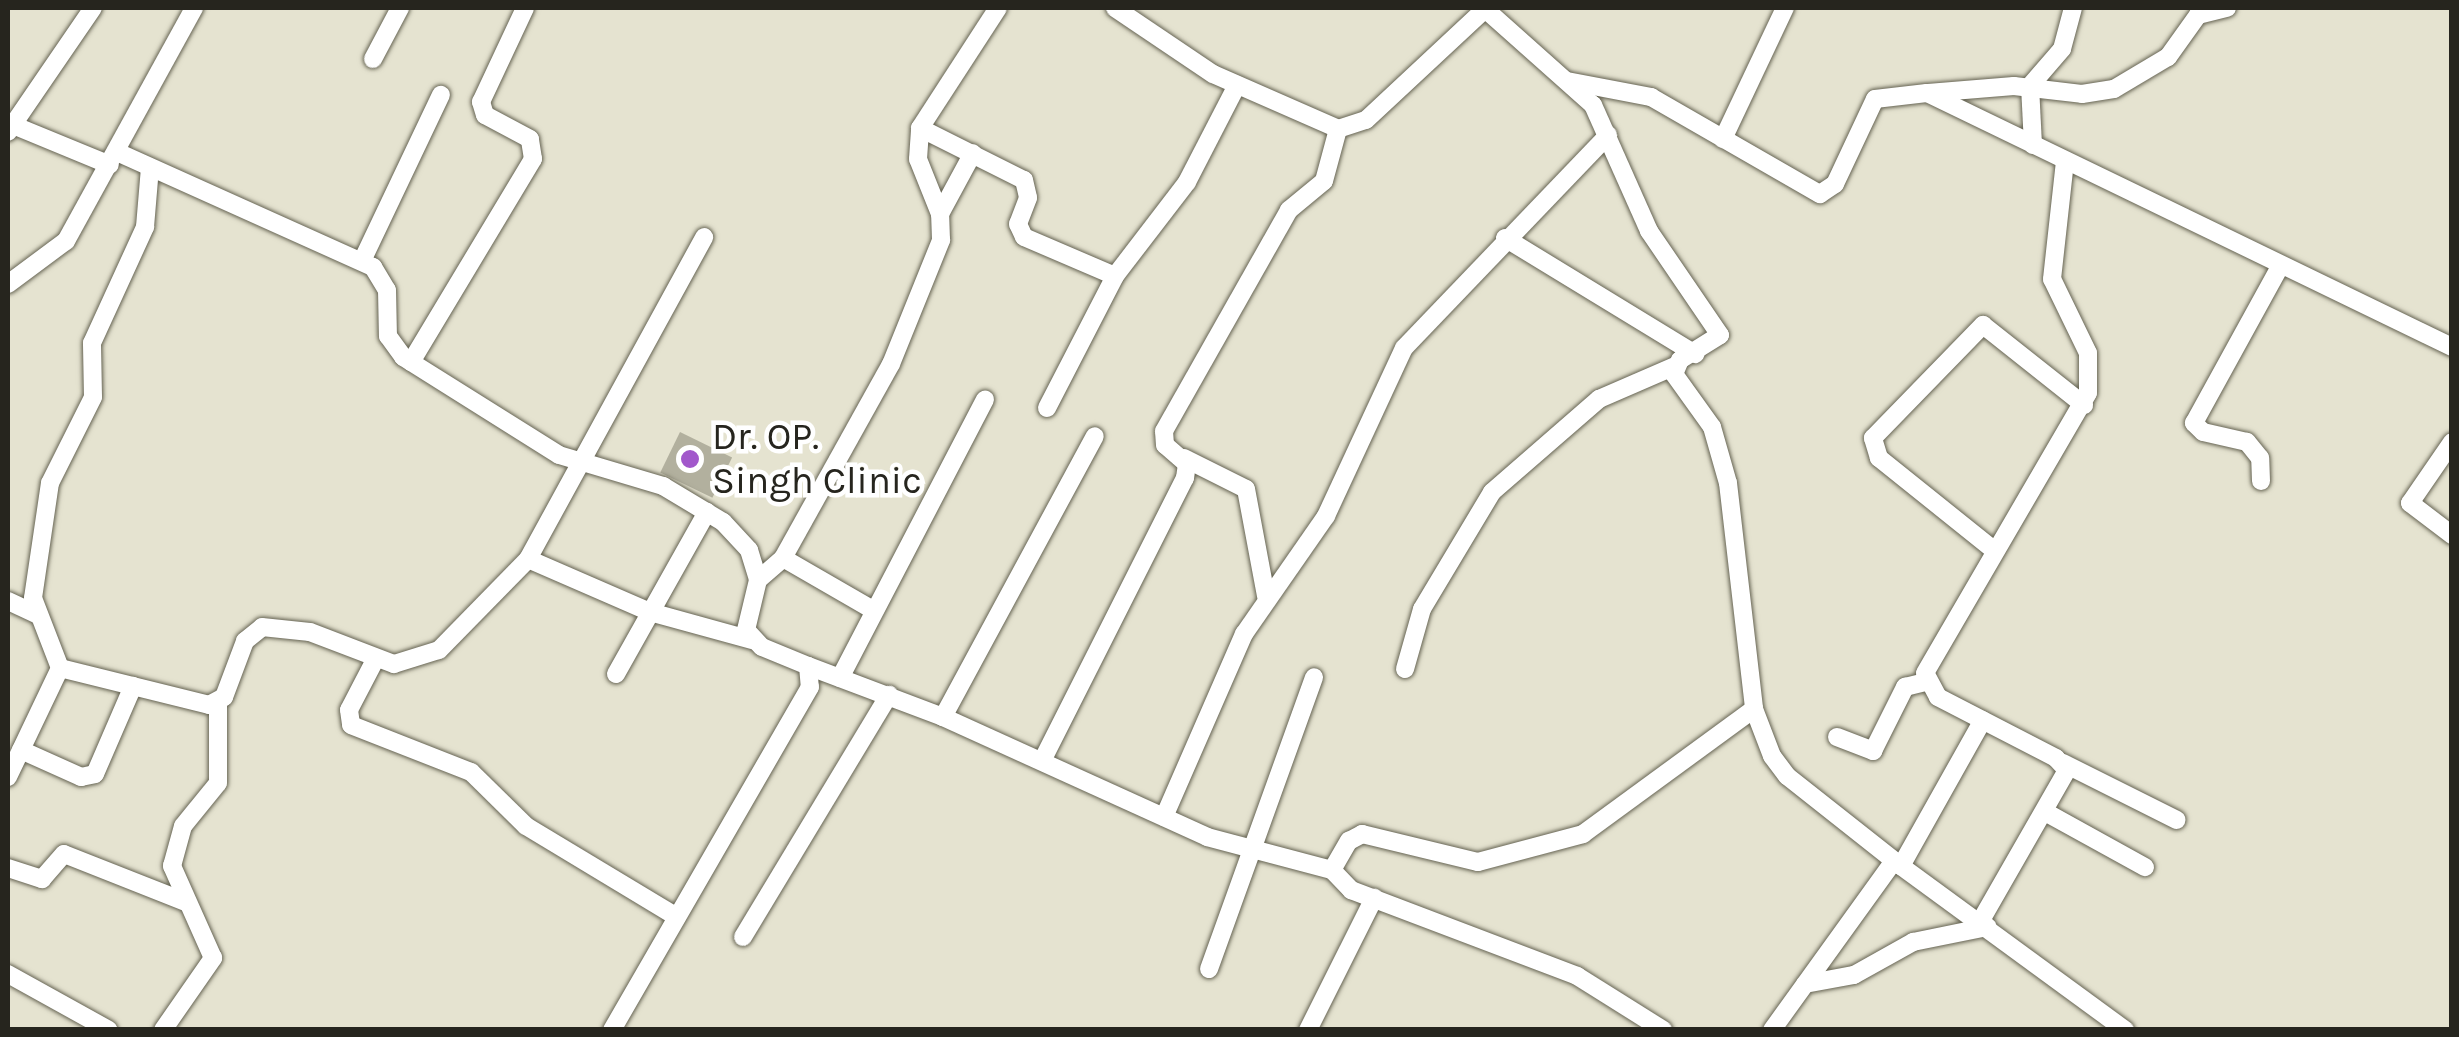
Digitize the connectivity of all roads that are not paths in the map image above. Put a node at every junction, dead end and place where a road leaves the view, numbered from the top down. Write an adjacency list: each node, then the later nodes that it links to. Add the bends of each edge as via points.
1 (93, 8): 17 (street)
2 (194, 8): 24 (street)
3 (400, 8): 11 (street)
4 (524, 8): 36 (street, via 480,102 485,115 530,139 532,158)
5 (998, 8): 18 (street)
6 (1115, 8): 13 (street)
7 (1484, 8): 12 (street); 19 (street, via 1366,120)
8 (1785, 8): 21 (street)
9 (2073, 8): 14 (street, via 2062,49)
10 (2228, 8): 14 (street, via 2198,15 2168,57 2114,90 2082,94)
11 (372, 59)
12 (1567, 81): 20 (street, via 1594,105); 21 (street, via 1634,90)
13 (1237, 85): 19 (street); 32 (street, via 1187,182)
14 (2030, 86): 15 (street); 22 (street)
15 (1927, 93): 21 (street, via 1875,98 1835,184 1820,194); 22 (street)
16 (441, 95): 30 (street)
17 (9, 127): 24 (street)
18 (920, 128): 23 (street); 27 (street, via 918,159)
19 (1338, 130): 43 (street, via 1324,180 1289,210 1167,424 1165,445)
20 (1608, 135): 29 (street); 35 (street, via 1649,231 1720,335)
21 (1723, 138)
22 (2033, 144): 25 (street)
23 (973, 153): 27 (street); 32 (street, via 1024,180 1028,198 1018,224 1024,237)
24 (113, 159): 26 (street); 33 (street, via 66,242)
25 (2065, 160): 31 (street); 39 (street, via 2052,280 2088,353 2091,382)
26 (150, 167): 30 (street); 56 (street, via 145,227 92,343 93,397 52,473)
27 (940, 214): 49 (street, via 941,240 891,364)
28 (704, 237): 44 (street)
29 (1504, 238): 35 (street); 52 (street, via 1404,348 1326,516)
30 (362, 260): 36 (street, via 382,276 388,336)
31 (2281, 265): 34 (street); 45 (street, via 2194,424 2247,442 2260,458)
32 (1115, 276): 40 (street)
33 (8, 284)
34 (2452, 346)
35 (1694, 354): 37 (street)
36 (411, 362): 44 (street)
37 (1676, 366): 61 (street, via 1599,398 1492,492 1422,609); 69 (street, via 1677,380 1712,428 1734,507)
38 (985, 399): 54 (street)
39 (2084, 404): 48 (street); 48 (street, via 1984,325 1873,438 1879,458)
40 (1047, 408)
41 (1096, 436): 70 (street)
42 (2452, 442): 47 (street, via 2410,503)
43 (1184, 458): 52 (street, via 1246,490); 74 (street, via 1187,471 1177,496)
44 (583, 465): 46 (street, via 649,479); 50 (street)
45 (2260, 482)
46 (706, 512): 51 (street, via 739,534); 55 (street)
47 (2452, 534)
48 (1996, 551): 65 (street, via 1930,658)
49 (783, 558): 51 (street); 54 (street)
50 (528, 559): 55 (street); 58 (street, via 439,650 411,663)
51 (758, 580): 57 (street, via 746,619)
52 (1266, 596): 78 (street)
53 (8, 602): 56 (street)
54 (873, 610): 64 (street)
55 (650, 612): 57 (street); 62 (street)
56 (36, 614): 60 (street)
57 (752, 640): 59 (street)
58 (375, 660): 68 (street, via 310,632 262,627 244,641); 87 (street, via 348,710 351,725 471,772 526,826)
59 (808, 666): 64 (street); 87 (street, via 810,688)
60 (60, 668): 66 (street); 73 (street)
61 (1405, 669)
62 (616, 674)
63 (1314, 677): 80 (street)
64 (840, 678): 67 (street)
65 (1925, 682): 71 (street); 72 (street, via 1909,682 1873,751)
66 (133, 686): 68 (street); 73 (street, via 94,774 81,777)
67 (888, 695): 70 (street); 89 (street)
68 (218, 704): 86 (street, via 218,783 183,826 173,854 173,875)
69 (1754, 710): 81 (street, via 1787,776); 84 (street, via 1584,834 1478,862 1362,834 1349,841)
70 (942, 717): 74 (street)
71 (1983, 720): 75 (street); 81 (street)
72 (1837, 738)
73 (21, 750): 76 (street)
74 (1042, 761): 78 (street)
75 (2064, 763): 77 (street, via 2065,779); 79 (street)
76 (8, 778)
77 (2046, 814): 83 (street); 88 (street)
78 (1164, 817): 80 (street)
79 (2177, 820)
80 (1254, 851): 84 (street); 90 (street)
81 (1898, 864): 88 (street); 92 (street)
82 (8, 868): 86 (street, via 42,879 64,854)
83 (2145, 868)
84 (1332, 870): 85 (street, via 1342,884)
85 (1374, 898): 96 (street); 97 (street, via 1560,968)
86 (186, 902): 94 (street, via 213,958)
87 (677, 918): 95 (street)
88 (1984, 924): 92 (street, via 1913,942 1862,972); 99 (street)
89 (743, 937)
90 (1209, 969)
91 (8, 974): 93 (street)
92 (1805, 984): 98 (street)
93 (108, 1030)
94 (163, 1030)
95 (612, 1030)
96 (1308, 1030)
97 (1663, 1030)
98 (1772, 1030)
99 (2125, 1030)

